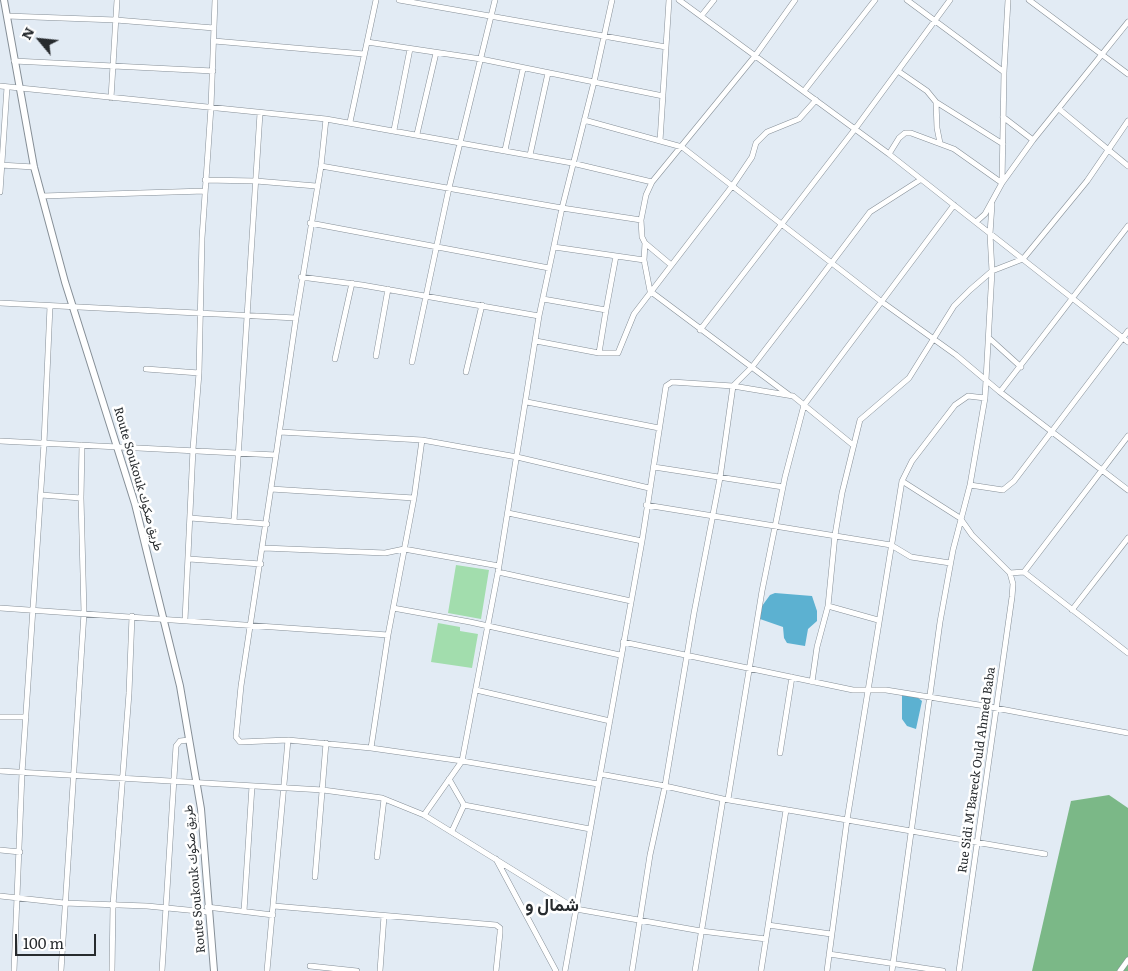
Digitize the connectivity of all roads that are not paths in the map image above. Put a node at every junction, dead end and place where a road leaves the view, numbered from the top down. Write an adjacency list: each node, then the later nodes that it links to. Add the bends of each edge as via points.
1 (4, 0): 18 (street, Route Soukouk طريق صكوك)
2 (117, 0): 20 (street)
3 (215, 0): 23 (street)
4 (376, 0): 26 (street)
5 (399, 0): 19 (street)
6 (495, 0): 19 (street)
7 (612, 0): 24 (street)
8 (669, 0): 27 (street)
9 (679, 0): 17 (street)
10 (714, 0): 17 (street)
11 (795, 0): 31 (street)
12 (875, 0): 46 (street)
13 (907, 0): 21 (street)
14 (950, 0): 21 (street)
15 (1008, 0): 39 (street)
16 (1029, 0): 32 (street)
17 (702, 15): 31 (street)
18 (3, 16): 20 (street); 34 (street, Route Soukouk طريق صكوك)
19 (491, 16): 24 (street); 33 (street)
20 (116, 20): 23 (street); 35 (street)
21 (935, 20): 37 (street); 39 (street)
22 (1128, 22): 32 (street)
23 (214, 28): 25 (street)
24 (604, 37): 27 (street); 42 (street)
25 (214, 41): 30 (street); 38 (street)
26 (367, 42): 28 (street); 30 (street)
27 (666, 47): 47 (street)
28 (410, 49): 29 (street); 60 (street)
29 (436, 53): 33 (street); 61 (street)
30 (364, 54): 58 (street)
31 (755, 56): 46 (street); 67 (street)
32 (1102, 56): 41 (street); 52 (street)
33 (481, 59): 36 (street); 64 (street)
34 (14, 61): 35 (street); 45 (street, Route Soukouk طريق صكوك)
35 (113, 66): 38 (street); 48 (street)
36 (523, 69): 40 (street); 69 (street)
37 (898, 70): 50 (street); 59 (street)
38 (213, 71): 51 (street)
39 (1004, 72): 54 (street)
40 (548, 73): 42 (street); 71 (street)
41 (1128, 74)
42 (594, 82): 47 (street); 56 (street)
43 (0, 86): 44 (street)
44 (7, 87): 45 (street); 73 (street)
45 (19, 88): 48 (street); 74 (street, Route Soukouk طريق صكوك)
46 (804, 91): 49 (street)
47 (663, 96): 63 (street)
48 (111, 98): 51 (street)
49 (816, 100): 59 (street); 82 (street, via 799,119 766,132 756,143 752,157)
50 (936, 102): 65 (street); 66 (street)
51 (212, 107): 53 (street); 77 (street)
52 (1059, 109): 62 (street); 68 (street)
53 (260, 113): 55 (street); 79 (street)
54 (1003, 117): 62 (street); 66 (street)
55 (326, 119): 58 (street); 75 (street)
56 (584, 120): 63 (street); 72 (street)
57 (1128, 121): 68 (street)
58 (350, 122): 60 (street)
59 (855, 129): 70 (street); 94 (street)
60 (394, 130): 61 (street)
61 (417, 134): 64 (street)
62 (1033, 140): 81 (street)
63 (660, 141): 67 (street)
64 (460, 142): 69 (street); 84 (street)
65 (940, 144): 70 (street, via 905,133); 81 (street, via 954,149)
66 (1002, 144): 81 (street)
67 (682, 147): 80 (street); 82 (street)
68 (1108, 149): 76 (street); 101 (street, via 1087,181)
69 (505, 150): 71 (street)
70 (889, 154): 78 (street)
71 (530, 155): 72 (street)
72 (572, 163): 80 (street); 90 (street)
73 (1, 165): 74 (street); 86 (street)
74 (34, 166): 87 (street, Route Soukouk طريق صكوك)
75 (320, 166): 83 (street); 84 (street)
76 (1128, 166)
77 (205, 180): 79 (street); 85 (street)
78 (920, 180): 89 (street); 103 (street, via 870,212)
79 (256, 181): 83 (street); 121 (street)
80 (652, 182): 91 (street)
81 (1002, 183): 88 (street)
82 (733, 185): 94 (street); 104 (street)
83 (316, 186): 92 (street)
84 (449, 188): 90 (street); 98 (street)
85 (205, 191): 87 (street); 120 (street)
86 (0, 192)
87 (42, 196): 116 (street, Route Soukouk طريق صكوك)
88 (992, 204): 93 (street); 96 (street)
89 (954, 206): 93 (street); 114 (street)
90 (562, 208): 91 (street); 99 (street)
91 (641, 220): 97 (street)
92 (310, 222): 98 (street); 107 (street)
93 (976, 222): 96 (street)
94 (781, 224): 103 (street); 124 (street)
95 (1128, 226): 113 (street)
96 (990, 234): 101 (street); 106 (street)
97 (645, 243): 102 (street); 104 (street)
98 (436, 246): 105 (street); 111 (street)
99 (554, 247): 100 (street); 105 (street)
100 (616, 256): 102 (street); 119 (street)
101 (1024, 259): 106 (street); 113 (street)
102 (644, 260): 110 (street)
103 (832, 262): 114 (street); 135 (street)
104 (670, 264): 110 (street)
105 (549, 268): 112 (street)
106 (992, 271): 126 (street); 128 (street, via 954,306)
107 (302, 276): 108 (street); 123 (street)
108 (352, 283): 109 (street); 133 (street)
109 (388, 289): 111 (street); 132 (street)
110 (650, 292): 124 (street); 131 (street, via 630,320 618,353)
111 (426, 296): 118 (street); 134 (street)
112 (543, 299): 119 (street); 122 (street)
113 (1074, 299): 127 (street); 136 (street)
114 (882, 302): 128 (street); 146 (street)
115 (0, 303): 117 (street)
116 (73, 305): 117 (street); 120 (street); 156 (street, Route Soukouk طريق صكوك)
117 (50, 306): 153 (street)
118 (482, 306): 122 (street); 138 (street)
119 (606, 310): 131 (street)
120 (201, 312): 121 (street); 139 (street)
121 (248, 314): 123 (street); 158 (street)
122 (539, 316): 129 (street)
123 (296, 318): 148 (street)
124 (700, 330): 135 (street)
125 (1128, 331): 127 (street)
126 (989, 338): 136 (street); 140 (street)
127 (1122, 338): 130 (street); 149 (street)
128 (933, 339): 140 (street); 155 (street, via 909,378 860,420)
129 (536, 341): 131 (street); 145 (street)
130 (1128, 342)
131 (598, 353)
132 (376, 356)
133 (335, 359)
134 (412, 362)
135 (752, 367): 141 (street); 143 (street)
136 (1021, 367): 142 (street)
137 (146, 369): 139 (street)
138 (466, 372)
139 (199, 374): 157 (street)
140 (987, 379): 142 (street); 144 (street)
141 (733, 386): 143 (street); 147 (street, via 669,383); 163 (street)
142 (1000, 392): 149 (street)
143 (790, 395): 146 (street)
144 (986, 398): 164 (street, via 968,396 955,404 912,461); 165 (street)
145 (527, 402): 147 (street); 160 (street)
146 (804, 405): 155 (street); 166 (street)
147 (659, 428): 161 (street)
148 (280, 432): 151 (street); 159 (street)
149 (1053, 432): 162 (street); 165 (street, via 1008,486 995,490)
150 (1128, 436): 162 (street)
151 (422, 440): 160 (street); 172 (street)
152 (0, 441): 153 (street)
153 (44, 444): 154 (street); 170 (street)
154 (82, 445): 156 (street); 171 (street)
155 (853, 445): 181 (street)
156 (118, 446): 157 (street); 202 (street, Route Soukouk طريق صكوك)
157 (193, 449): 158 (street); 176 (street)
158 (238, 452): 159 (street); 178 (street)
159 (276, 455): 168 (street)
160 (517, 457): 167 (street); 174 (street)
161 (654, 467): 163 (street); 167 (street)
162 (1102, 470): 169 (street); 192 (street)
163 (720, 478): 166 (street); 175 (street)
164 (902, 481): 177 (street); 184 (street)
165 (970, 485): 177 (street)
166 (783, 487): 180 (street)
167 (649, 488): 173 (street)
168 (271, 489): 172 (street); 179 (street)
169 (1128, 490)
170 (41, 495): 171 (street); 198 (street)
171 (81, 498): 200 (street)
172 (414, 498): 186 (street)
173 (646, 505): 175 (street); 183 (street)
174 (508, 513): 183 (street); 190 (street)
175 (712, 516): 180 (street); 211 (street)
176 (190, 518): 178 (street); 187 (street)
177 (960, 518): 188 (street); 193 (street, via 972,535)
178 (234, 521): 179 (street)
179 (267, 524): 185 (street)
180 (775, 526): 181 (street); 212 (street)
181 (835, 535): 184 (street); 195 (street)
182 (1128, 538): 199 (street)
183 (642, 541): 194 (street)
184 (891, 545): 188 (street, via 911,557); 204 (street)
185 (264, 548): 186 (street, via 385,553); 189 (street)
186 (404, 549): 190 (street); 197 (street)
187 (189, 559): 189 (street); 203 (street)
188 (950, 563): 217 (street)
189 (261, 564): 205 (street)
190 (499, 566): 191 (street)
191 (498, 572): 194 (street); 206 (street)
192 (1024, 572): 193 (street); 199 (street)
193 (1010, 573): 218 (street, Rue Sidi M'Bareck Ould Ahmed Baba, via 1012,597)
194 (631, 601): 208 (street)
195 (828, 606): 204 (street); 214 (street)
196 (0, 608): 198 (street)
197 (394, 608): 206 (street); 207 (street)
198 (33, 610): 200 (street); 220 (street)
199 (1072, 610): 209 (street)
200 (84, 613): 201 (street); 232 (street)
201 (132, 616): 202 (street); 233 (street)
202 (162, 618): 203 (street); 223 (street, Route Soukouk طريق صكوك, via 180,686)
203 (186, 620): 205 (street)
204 (878, 620): 215 (street)
205 (250, 624): 207 (street); 224 (street, via 236,737 240,742)
206 (488, 627): 210 (street); 216 (street)
207 (388, 635): 226 (street)
208 (623, 642): 210 (street); 211 (street)
209 (1127, 649)
210 (620, 655): 221 (street)
211 (686, 655): 212 (street); 239 (street)
212 (749, 668): 213 (street); 243 (street)
213 (792, 677): 214 (street); 227 (street)
214 (812, 682): 215 (street, via 853,690)
215 (869, 689): 217 (street); 247 (street)
216 (476, 690): 221 (street); 228 (street)
217 (928, 697): 218 (street); 250 (street)
218 (996, 709): 222 (street); 251 (street, Rue Sidi M'Bareck Ould Ahmed Baba)
219 (0, 717): 220 (street)
220 (26, 717): 230 (street)
221 (610, 721): 231 (street)
222 (1128, 733)
223 (189, 740): 235 (street, via 180,741 176,746); 236 (street, Route Soukouk طريق صكوك)
224 (288, 740): 225 (street); 240 (street)
225 (326, 743): 226 (street); 241 (street)
226 (372, 748): 228 (street)
227 (780, 753)
228 (462, 761): 234 (street); 237 (street)
229 (0, 771): 230 (street)
230 (22, 772): 232 (street); 253 (street)
231 (600, 774): 237 (street); 239 (street)
232 (72, 775): 233 (street); 260 (street)
233 (122, 778): 235 (street); 261 (street)
234 (449, 779): 244 (street); 246 (street)
235 (173, 780): 236 (street); 263 (street)
236 (197, 782): 238 (street); 264 (street, Route Soukouk طريق صكوك)
237 (598, 784): 248 (street)
238 (252, 786): 240 (street); 266 (street)
239 (664, 786): 243 (street); 269 (street)
240 (284, 787): 241 (street); 262 (street)
241 (323, 790): 242 (street); 257 (street)
242 (384, 799): 246 (street); 255 (street)
243 (725, 799): 245 (street); 271 (street)
244 (464, 805): 248 (street); 249 (street)
245 (786, 810): 247 (street); 270 (street)
246 (424, 815): 249 (street)
247 (847, 820): 250 (street); 272 (street)
248 (590, 829): 265 (street)
249 (452, 831): 256 (street)
250 (911, 832): 251 (street); 276 (street)
251 (976, 844): 254 (street); 295 (street, Rue Sidi M'Bareck Ould Ahmed Baba)
252 (0, 850): 253 (street)
253 (20, 852): 259 (street)
254 (1045, 854)
255 (377, 858)
256 (495, 858): 265 (street); 287 (street)
257 (316, 877)
258 (0, 896): 259 (street)
259 (18, 898): 260 (street); 278 (street)
260 (64, 903): 261 (street); 279 (street)
261 (113, 905): 263 (street); 280 (street)
262 (274, 906): 267 (street); 268 (street)
263 (166, 908): 264 (street); 281 (street)
264 (208, 909): 266 (street); 282 (street, Route Soukouk طريق صكوك)
265 (576, 909): 269 (street); 288 (street)
266 (244, 911): 267 (street)
267 (273, 915): 283 (street)
268 (384, 916): 285 (street); 286 (street, via 498,926)
269 (640, 921): 271 (street); 289 (street)
270 (768, 925): 272 (street); 273 (street)
271 (701, 931): 273 (street); 290 (street)
272 (831, 934): 274 (street)
273 (766, 939): 291 (street)
274 (829, 954): 276 (street); 292 (street)
275 (1128, 960): 296 (street)
276 (894, 962): 293 (street); 294 (street)
277 (310, 966): 284 (street)
278 (14, 971)
279 (61, 971)
280 (112, 971)
281 (162, 971)
282 (214, 971)
283 (267, 971)
284 (357, 971)
285 (380, 971)
286 (496, 971)
287 (556, 971)
288 (565, 971)
289 (632, 971)
290 (696, 971)
291 (761, 971)
292 (827, 971)
293 (892, 971)
294 (943, 971)
295 (959, 971)
296 (1120, 971)

